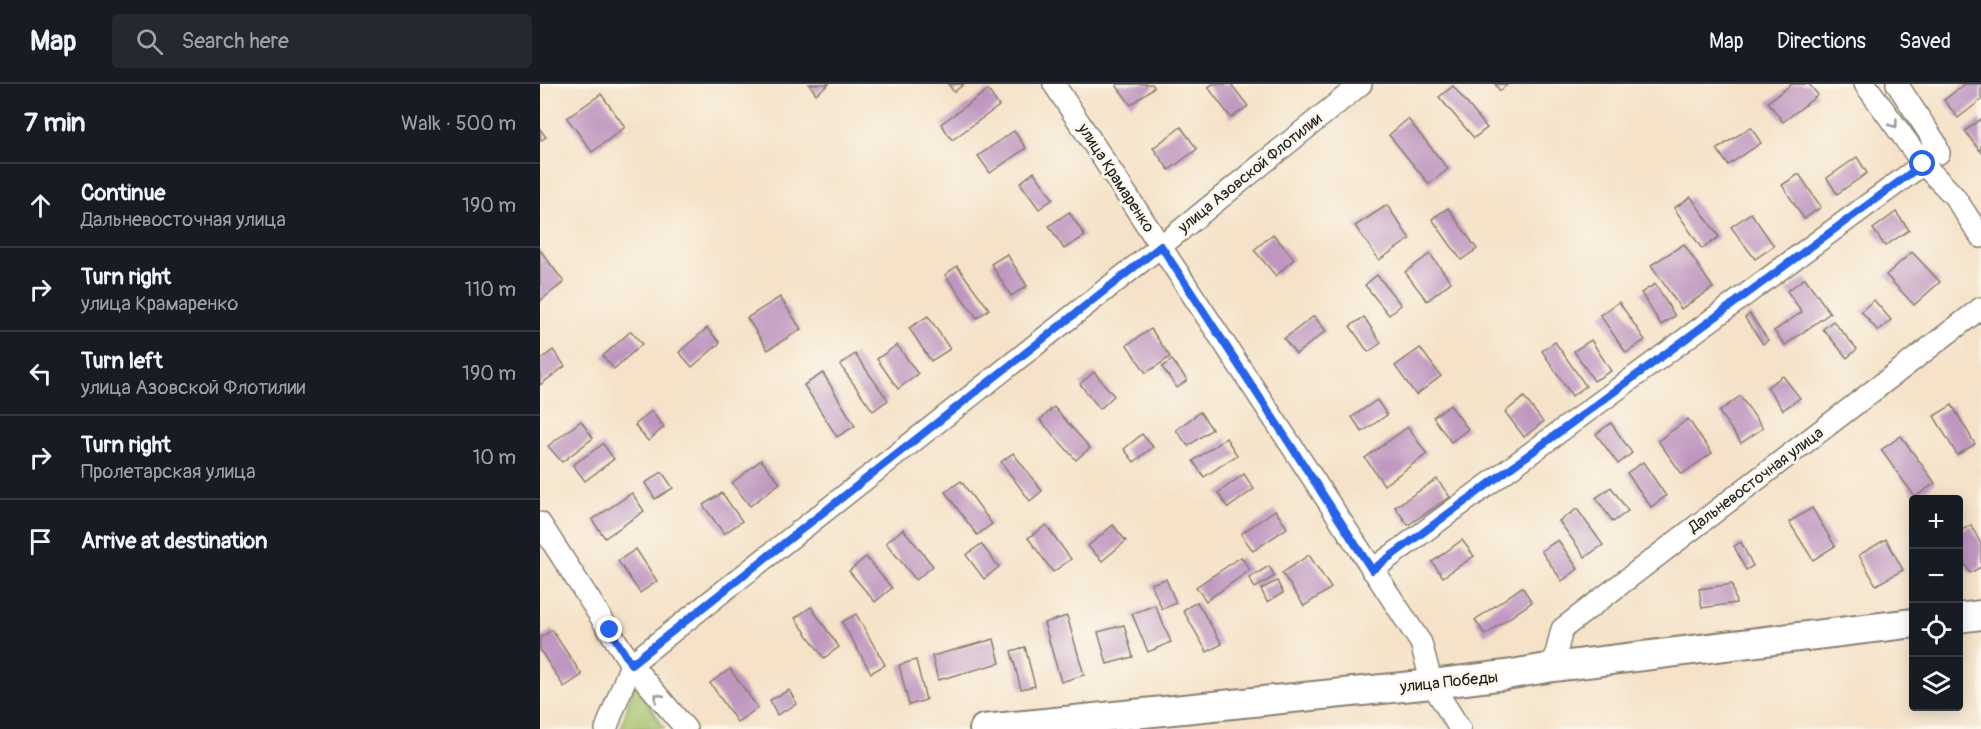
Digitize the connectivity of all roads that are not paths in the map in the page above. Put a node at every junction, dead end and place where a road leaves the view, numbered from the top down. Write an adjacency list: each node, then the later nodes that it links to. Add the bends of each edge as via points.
1 (1054, 84): 9 (street, улица Крамаренко)
2 (1360, 84): 9 (street, улица Азовской Флотилии)
3 (1865, 84): 6 (street, one-way to 6)
4 (1897, 84): 5 (street)
5 (1935, 142): 6 (street); 7 (street)
6 (1923, 164): 7 (street); 12 (street)
7 (1954, 196): 8 (street)
8 (1981, 237)
9 (1161, 246): 12 (street, улица Крамаренко); 16 (street, улица Азовской Флотилии)
10 (1981, 308): 17 (street, Дальневосточная улица, via 1562,628)
11 (540, 523): 16 (street)
12 (1372, 570): 18 (street, улица Крамаренко, via 1421,643)
13 (1981, 615): 14 (street)
14 (1963, 617)
15 (1909, 624): 17 (street, улица Победы)
16 (631, 664): 19 (street); 20 (street, one-way to 16)
17 (1553, 667): 18 (street, улица Победы)
18 (1432, 684): 21 (street, улица Победы); 22 (street, улица Крамаренко)
19 (606, 729)
20 (686, 729)
21 (984, 729)
22 (1460, 729)

